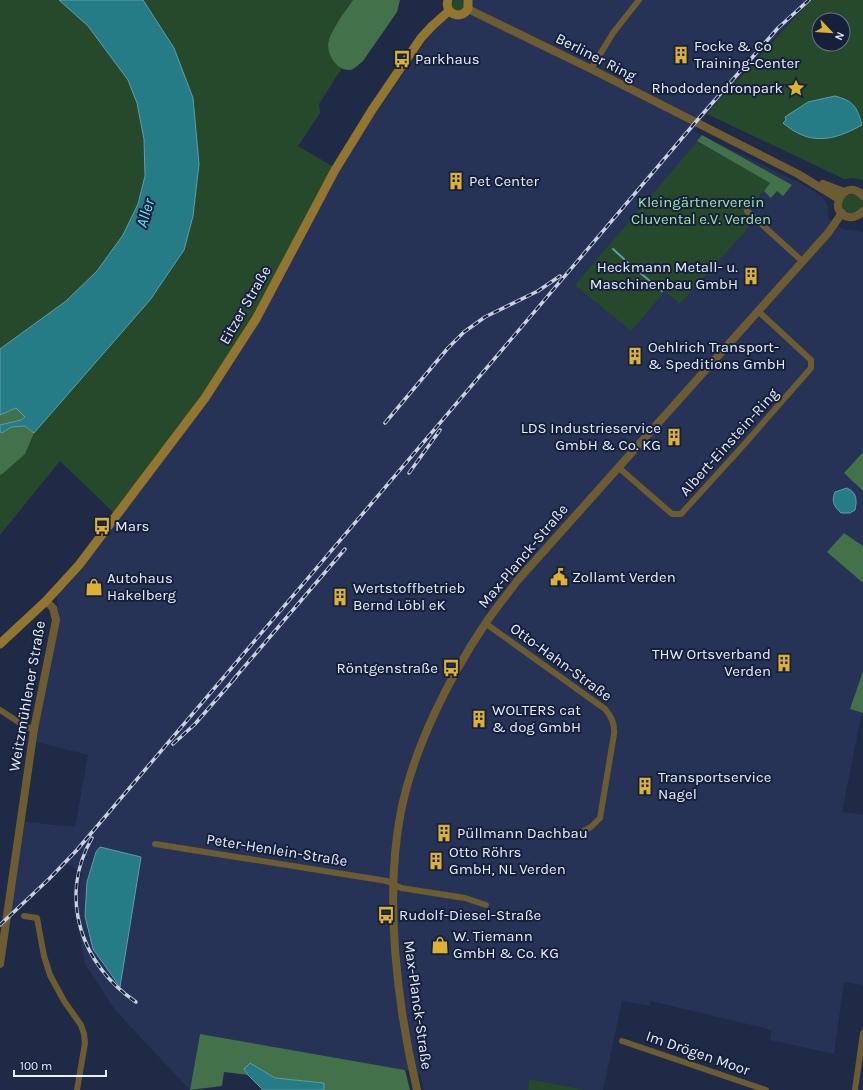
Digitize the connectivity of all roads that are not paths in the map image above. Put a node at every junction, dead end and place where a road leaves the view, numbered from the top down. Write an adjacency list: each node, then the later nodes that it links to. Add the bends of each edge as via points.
1 (448, 0): 4 (main road)
2 (639, 0): 5 (street, via 613,33)
3 (468, 5): 4 (main road, via 466,12 459,15); 5 (street, Berliner Ring)
4 (449, 11): 14 (main road, Eitzer Straße, via 421,38 363,124 335,170 256,319 205,398 84,559)
5 (591, 69): 6 (street, Berliner Ring)
6 (842, 195): 7 (street, Berliner Ring, via 848,190 855,190); 10 (street, via 838,207)
7 (863, 196)
8 (747, 211): 11 (street)
9 (863, 211): 10 (street, via 857,216)
10 (845, 215): 11 (street, Max-Planck-Straße)
11 (802, 262): 12 (street, Max-Planck-Straße)
12 (758, 311): 13 (street, Max-Planck-Straße); 13 (street, Albert-Einstein-Ring, via 811,360 811,368 741,448 681,514 672,514)
13 (618, 467): 15 (street, Max-Planck-Straße, via 528,569)
14 (46, 601): 16 (main road, Eitzer Straße); 18 (street, Weitzmühlener Straße, via 53,608 56,620)
15 (485, 623): 19 (street, Otto-Hahn-Straße, via 605,709 613,721 615,727 600,818 592,827); 21 (street, Max-Planck-Straße, via 442,697 410,776 401,811)
16 (0, 644)
17 (0, 710): 18 (street, via 26,727)
18 (34, 729): 24 (street, Weitzmühlener Straße)
19 (578, 834)
20 (155, 844): 21 (street, Peter-Henlein-Straße, via 387,881)
21 (394, 885): 22 (street, via 464,898); 28 (street, Max-Planck-Straße, via 394,941 400,1000)
22 (486, 905)
23 (24, 916): 27 (street, via 37,918 50,975 84,1034 85,1043)
24 (0, 964)
25 (863, 1033): 30 (street)
26 (622, 1041): 29 (street, Im Drögen Moor)
27 (77, 1090)
28 (417, 1090)
29 (766, 1090)
30 (855, 1090)

